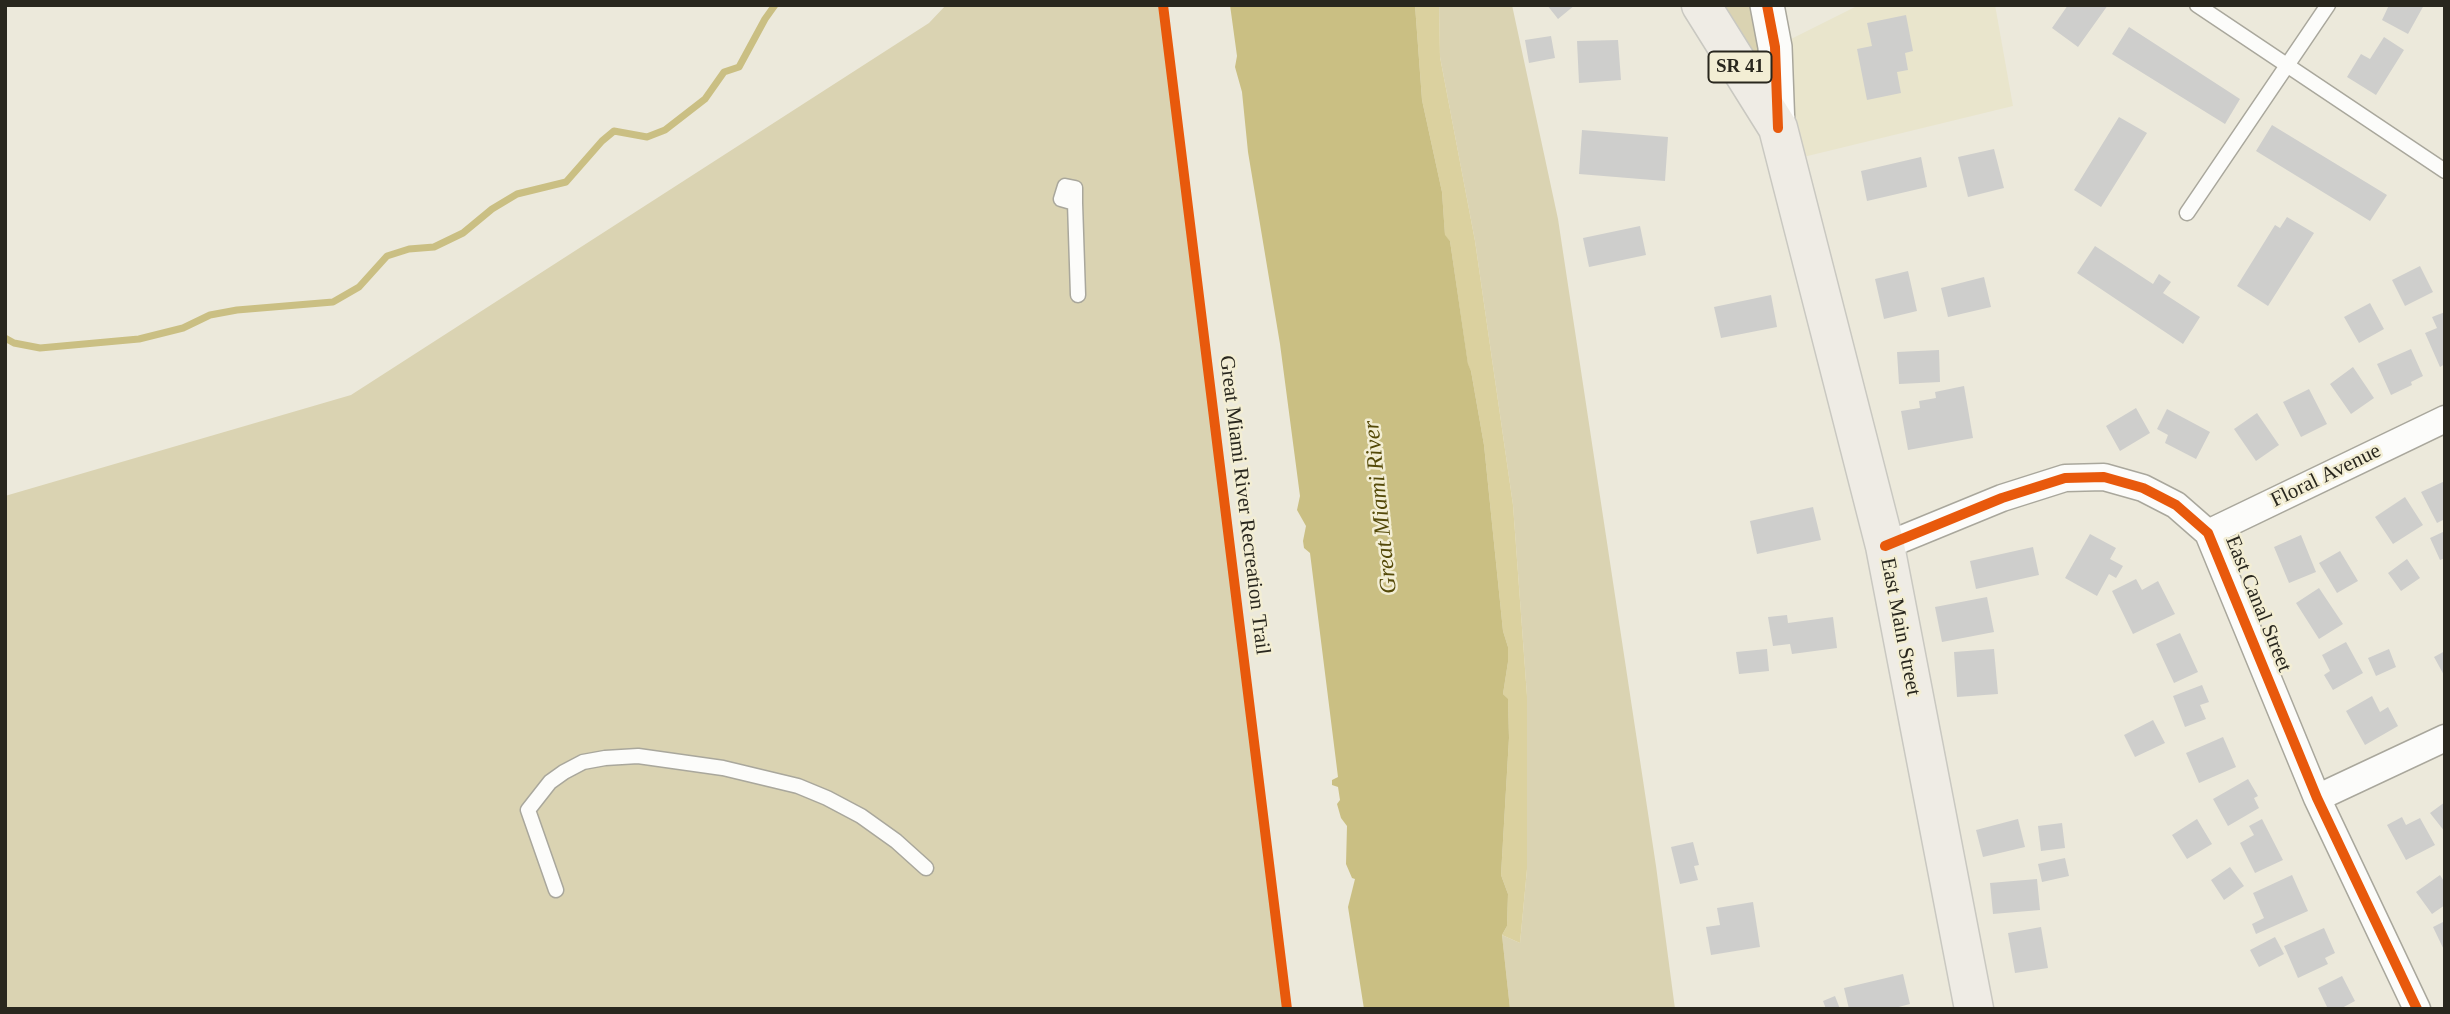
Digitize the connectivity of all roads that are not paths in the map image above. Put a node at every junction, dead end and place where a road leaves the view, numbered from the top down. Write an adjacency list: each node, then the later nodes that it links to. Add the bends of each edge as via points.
1 (1701, 5): 6 (main road, SR 41)
2 (1767, 5): 6 (street, via 1775,47)
3 (2197, 5): 5 (lane)
4 (2328, 5): 5 (lane)
5 (2287, 65): 7 (lane); 9 (lane)
6 (1778, 128): 13 (main road, East Main Street / SR 41)
7 (2445, 171)
8 (1075, 203): 10 (lane)
9 (2187, 213)
10 (1078, 295)
11 (2445, 419): 12 (street, Floral Avenue)
12 (2208, 533): 13 (street, East Canal Street, via 2176,505 2143,488 2104,477 2065,478 2002,498); 15 (street, East Canal Street)
13 (1885, 546): 18 (main road, East Main Street / SR 41)
14 (2445, 738): 15 (street)
15 (2317, 798): 19 (street, East Canal Street)
16 (926, 868): 17 (lane, via 861,816 798,786 723,768 638,756 583,762 550,782 527,810)
17 (556, 890)
18 (1973, 1009)
19 (2417, 1009)

